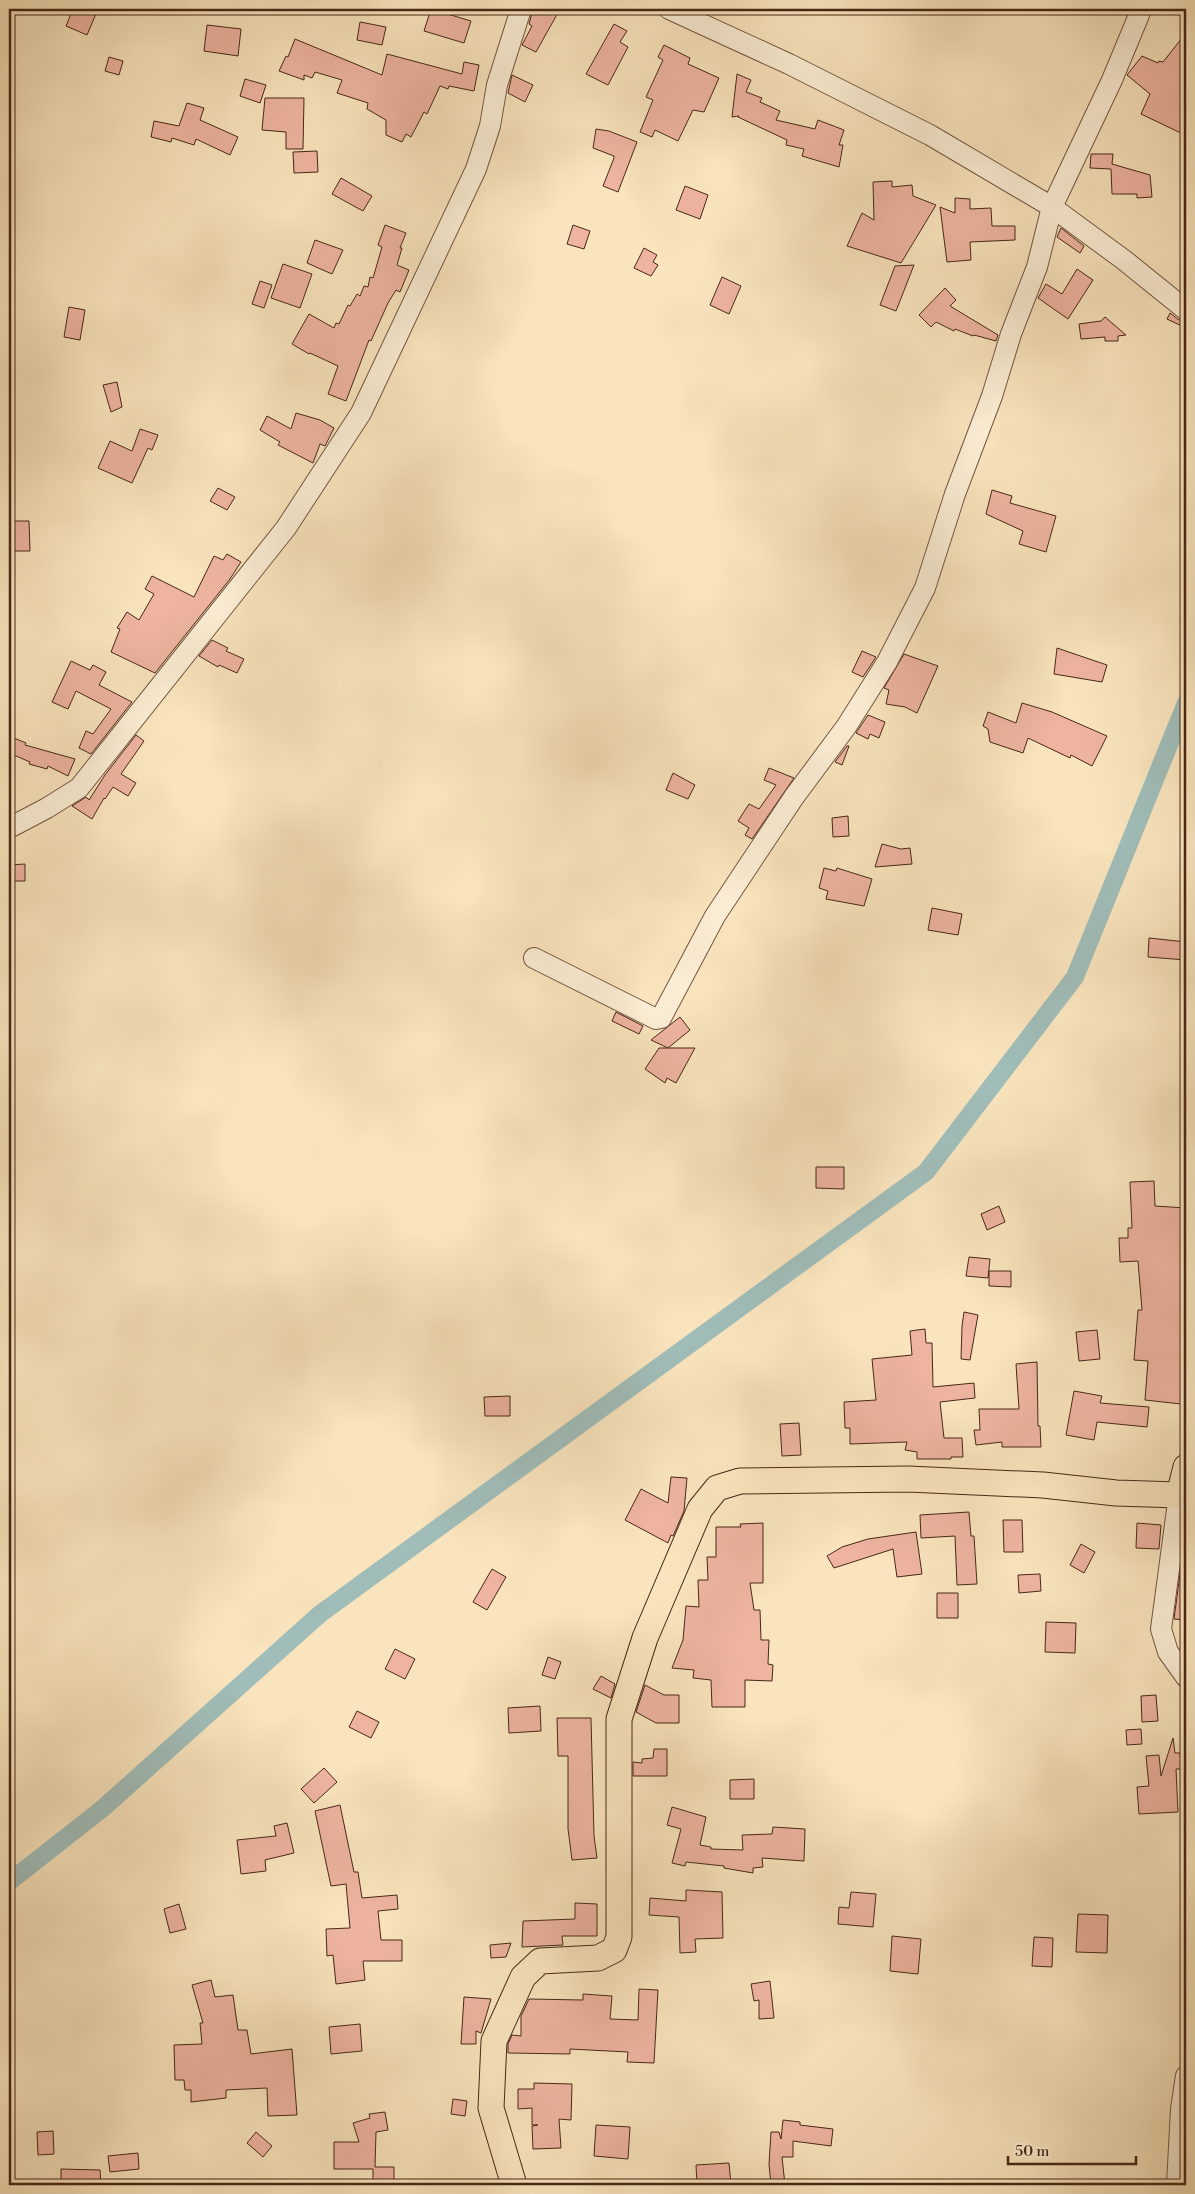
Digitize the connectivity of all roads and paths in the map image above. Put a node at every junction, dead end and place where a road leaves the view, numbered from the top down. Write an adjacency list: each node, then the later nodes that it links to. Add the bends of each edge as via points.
1 (521, 9): 6 (street, via 476,169 361,413 286,528 79,788)
2 (669, 9): 4 (street, via 789,64 930,135)
3 (1139, 15): 4 (street)
4 (1052, 207): 5 (street); 7 (street, via 1036,266 925,588 887,662 846,727 794,797 715,916 661,1018 656,1019)
5 (1186, 310)
6 (9, 828)
7 (534, 958)
8 (1186, 1467): 9 (main road)
9 (1183, 1495): 10 (street, via 1161,1629 1168,1652); 12 (main road, via 908,1479 740,1482 717,1488 700,1509 648,1629 619,1719 619,1937 614,1950 598,1958 540,1961 523,1977 494,2041 491,2108)
10 (1186, 1677)
11 (1186, 2076): 13 (street)
12 (514, 2185)
13 (1177, 2185)

